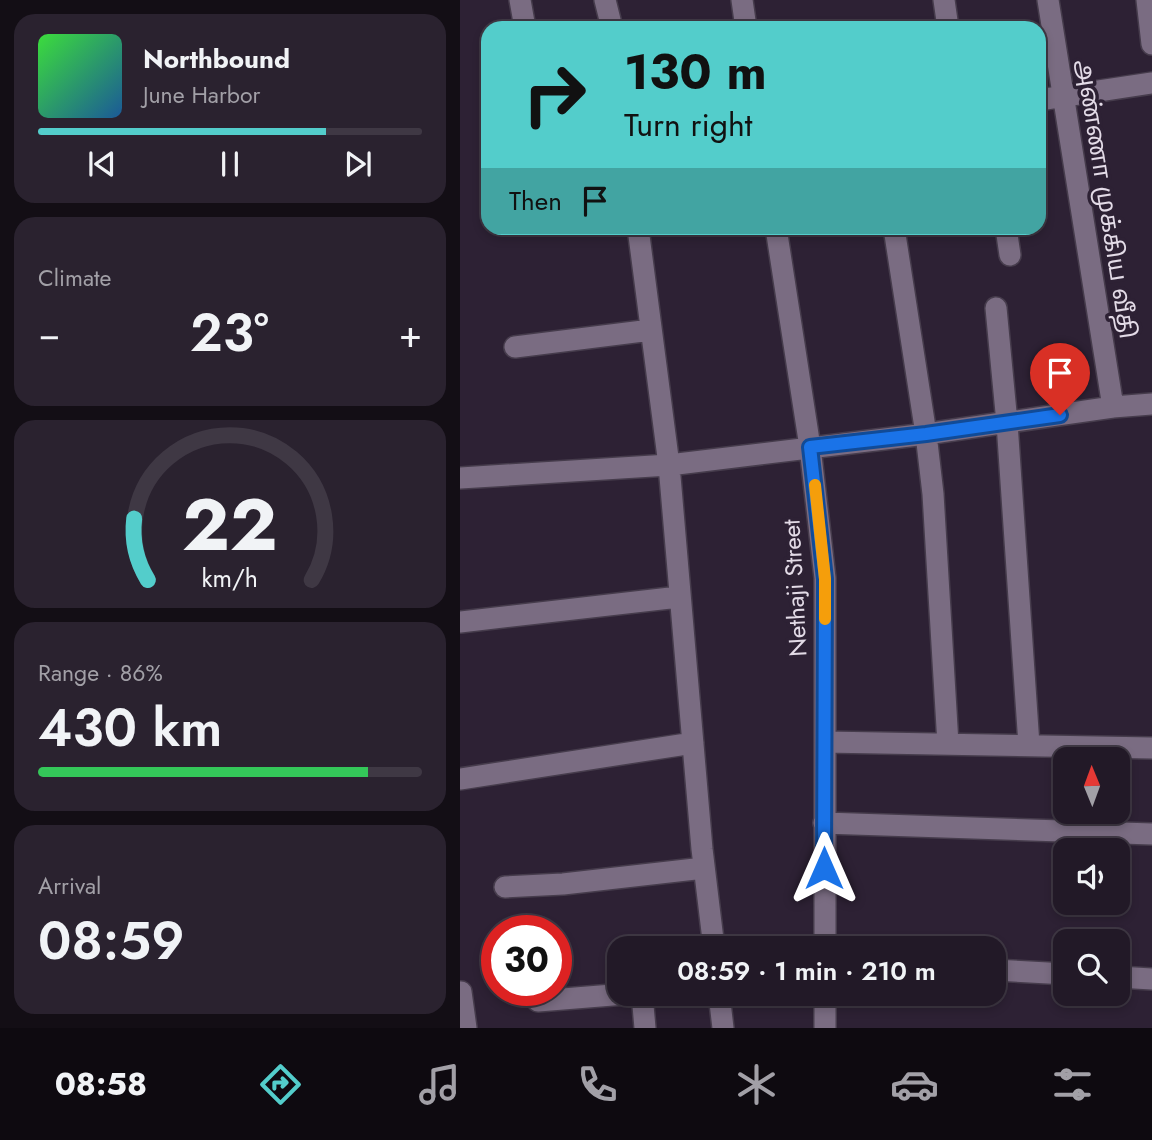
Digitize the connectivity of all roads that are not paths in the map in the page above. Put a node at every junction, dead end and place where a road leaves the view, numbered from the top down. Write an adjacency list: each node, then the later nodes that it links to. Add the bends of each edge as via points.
1 (521, 0): 7 (street)
2 (605, 0): 8 (street)
3 (742, 0): 9 (street)
4 (944, 0): 10 (street)
5 (1048, 0): 13 (street, அண்ணா முக்கிய வீதி)
6 (1147, 0): 11 (street)
7 (524, 21)
8 (610, 21)
9 (745, 21)
10 (947, 21)
11 (1152, 44)
12 (1152, 83): 13 (street)
13 (1064, 96): 14 (street); 24 (street, அண்ணா முக்கிய வீதி)
14 (1046, 99)
15 (639, 235): 21 (street)
16 (777, 235): 27 (street, Nethaji Street)
17 (896, 235): 26 (street)
18 (1007, 235): 19 (street)
19 (1010, 255)
20 (996, 309): 25 (street)
21 (651, 330): 22 (street); 28 (street)
22 (515, 347)
23 (1152, 404): 24 (street)
24 (1113, 407): 25 (street)
25 (1007, 423): 26 (street); 35 (street)
26 (926, 434): 27 (street); 34 (street, via 934,494)
27 (810, 447): 28 (street); 32 (street, Nethaji Street, via 825,579)
28 (669, 465): 29 (street); 30 (street)
29 (460, 478)
30 (679, 597): 31 (street); 33 (street)
31 (460, 622)
32 (825, 742): 34 (street); 38 (street, Nethaji Street)
33 (693, 743): 37 (street); 40 (street)
34 (948, 744): 35 (street)
35 (1029, 745): 36 (street)
36 (1152, 748)
37 (460, 779)
38 (824, 823): 39 (street); 43 (street, Nethaji Street)
39 (1152, 834)
40 (704, 868): 41 (street); 42 (street)
41 (505, 887)
42 (712, 936)
43 (825, 936)
44 (1006, 971): 45 (street)
45 (1053, 973)
46 (1130, 978): 47 (street)
47 (1152, 979)
48 (461, 992): 54 (street)
49 (607, 995): 50 (street)
50 (572, 998)
51 (643, 1006): 55 (street)
52 (720, 1006): 56 (street)
53 (825, 1006): 57 (street)
54 (466, 1028)
55 (645, 1028)
56 (723, 1028)
57 (825, 1028)

